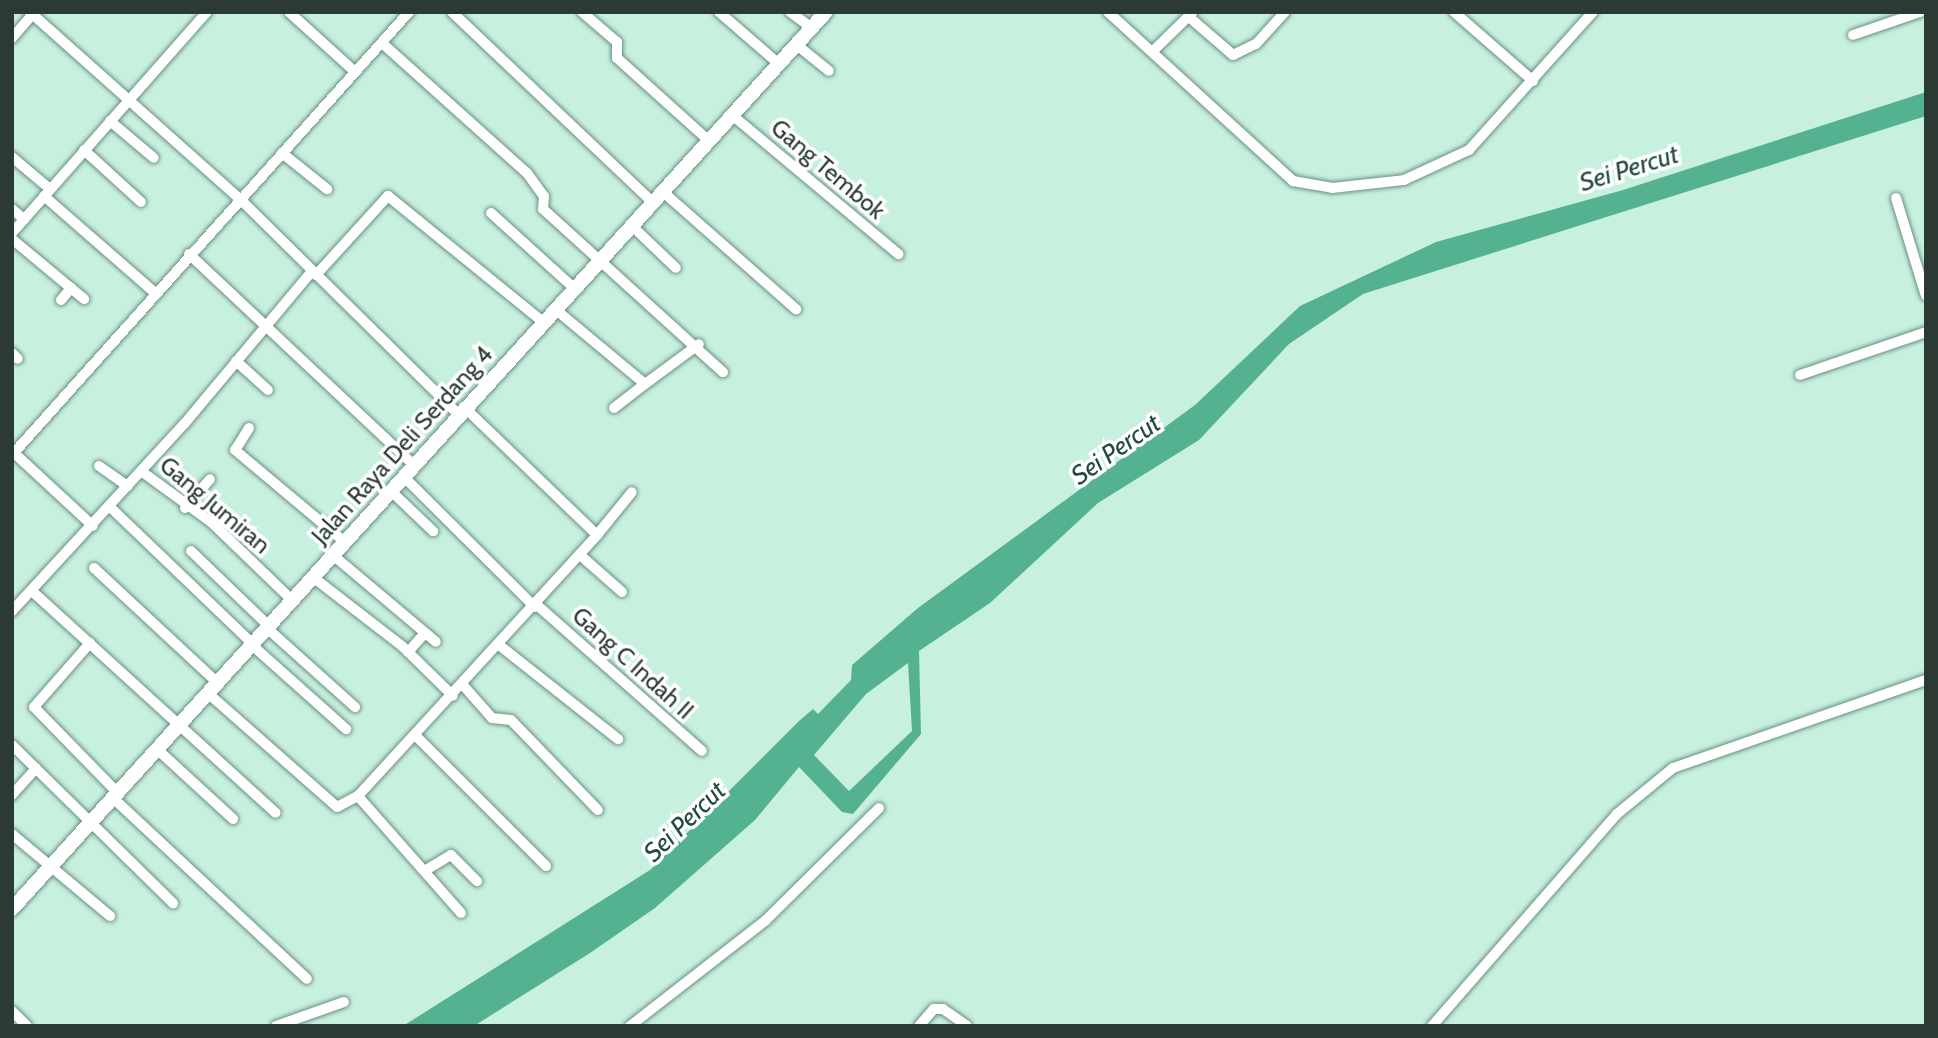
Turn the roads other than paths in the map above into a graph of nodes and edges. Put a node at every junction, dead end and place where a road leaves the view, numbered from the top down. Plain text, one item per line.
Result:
1 (207, 12) edge
2 (289, 12) edge
3 (410, 12) edge
4 (452, 12) edge
5 (582, 12) edge
6 (719, 12) edge
7 (790, 12) edge
8 (826, 12) edge
9 (1108, 12) edge
10 (1284, 12) edge
11 (1454, 12) edge
12 (1593, 12) edge
13 (1920, 12) edge
14 (33, 13) edge
15 (1191, 15) edge
16 (812, 29) junction
17 (1853, 35) dead end
18 (12, 38) edge
19 (383, 43) junction
20 (797, 45) junction
21 (1152, 52) junction
22 (779, 64) junction
23 (354, 71) junction
24 (829, 71) dead end
25 (1533, 81) junction
26 (130, 99) junction
27 (732, 116) junction
28 (110, 121) junction
29 (708, 140) junction
30 (84, 150) junction
31 (282, 153) junction
32 (12, 157) edge
33 (154, 158) dead end
34 (327, 189) dead end
35 (47, 192) junction
36 (657, 197) junction
37 (1896, 198) dead end
38 (240, 199) junction
39 (141, 202) dead end
40 (12, 209) edge
41 (491, 213) dead end
42 (24, 219) junction
43 (631, 225) junction
44 (12, 233) edge
45 (12, 239) edge
46 (189, 254) junction
47 (898, 254) dead end
48 (598, 258) junction
49 (676, 268) dead end
50 (314, 273) junction
51 (71, 288) junction
52 (574, 288) junction
53 (155, 293) junction
54 (1926, 296) edge
55 (84, 299) dead end
56 (61, 300) dead end
57 (555, 309) junction
58 (796, 309) dead end
59 (543, 322) junction
60 (268, 323) junction
61 (1926, 332) edge
62 (699, 344) junction
63 (236, 361) junction
64 (723, 372) dead end
65 (1800, 374) dead end
66 (645, 384) junction
67 (268, 390) dead end
68 (614, 408) dead end
69 (461, 410) junction
70 (249, 428) dead end
71 (13, 453) edge
72 (99, 466) dead end
73 (415, 466) junction
74 (141, 471) junction
75 (404, 478) junction
76 (211, 479) dead end
77 (128, 486) junction
78 (392, 492) junction
79 (632, 492) dead end
80 (110, 507) junction
81 (186, 508) junction
82 (93, 526) junction
83 (433, 531) dead end
84 (597, 535) junction
85 (346, 543) junction
86 (191, 551) dead end
87 (580, 555) junction
88 (334, 556) junction
89 (94, 568) dead end
90 (314, 578) junction
91 (33, 592) junction
92 (622, 592) dead end
93 (293, 601) junction
94 (536, 606) junction
95 (12, 611) edge
96 (269, 628) junction
97 (425, 633) junction
98 (436, 642) dead end
99 (90, 643) junction
100 (254, 645) junction
101 (499, 645) junction
102 (408, 652) junction
103 (1926, 680) edge
104 (461, 684) junction
105 (215, 690) junction
106 (453, 696) junction
107 (355, 708) dead end
108 (180, 727) junction
109 (346, 729) dead end
110 (416, 736) junction
111 (618, 739) dead end
112 (12, 745) edge
113 (158, 750) junction
114 (702, 751) dead end
115 (36, 768) junction
116 (12, 795) edge
117 (116, 796) junction
118 (358, 796) junction
119 (880, 808) dead end
120 (598, 810) dead end
121 (276, 813) dead end
122 (233, 819) dead end
123 (90, 823) junction
124 (12, 834) edge
125 (546, 866) dead end
126 (51, 867) junction
127 (425, 870) junction
128 (477, 881) dead end
129 (173, 904) dead end
130 (12, 909) edge
131 (461, 913) dead end
132 (110, 916) dead end
133 (307, 979) dead end
134 (344, 1002) dead end
135 (12, 1011) edge
136 (27, 1026) edge
137 (276, 1026) edge
138 (630, 1026) edge
139 (919, 1026) edge
140 (967, 1026) edge
141 (1432, 1026) edge

1 - 26 street
2 - 23 street
3 - 19 street
4 - 36 street
5 - 29 street
6 - 22 street
7 - 16 street
8 - 16 street, Jalan Raya Deli Serdang 4
9 - 21 street
10 - 15 street
11 - 25 street
12 - 25 street
13 - 17 street
14 - 18 street
14 - 26 street
15 - 21 street
16 - 20 street, Jalan Raya Deli Serdang 4
19 - 23 street
19 - 48 street
20 - 22 street, Jalan Raya Deli Serdang 4
20 - 24 street
21 - 25 street
22 - 27 street, Jalan Raya Deli Serdang 4
23 - 31 street
26 - 28 street
26 - 38 street
27 - 29 street, Jalan Raya Deli Serdang 4
27 - 47 street, Gang Tembok
28 - 30 street
28 - 33 street
29 - 36 street, Jalan Raya Deli Serdang 4
30 - 35 street
30 - 39 street
31 - 34 street
31 - 38 street
32 - 35 street
35 - 42 street
35 - 53 street
36 - 43 street, Jalan Raya Deli Serdang 4
36 - 58 street
37 - 54 street
38 - 46 street
38 - 50 street
40 - 42 street
41 - 52 street
42 - 44 street
43 - 48 street, Jalan Raya Deli Serdang 4
43 - 49 street
45 - 51 street
46 - 53 street
46 - 60 street
48 - 52 street, Jalan Raya Deli Serdang 4
48 - 62 street
50 - 59 street
50 - 60 street
50 - 69 street
51 - 55 street
51 - 56 street
52 - 57 street, Jalan Raya Deli Serdang 4
53 - 71 street
57 - 59 street, Jalan Raya Deli Serdang 4
57 - 66 street
59 - 69 street, Jalan Raya Deli Serdang 4
60 - 63 street
60 - 73 street
61 - 65 street
62 - 64 street
62 - 66 street
63 - 67 street
63 - 74 street
66 - 68 street
69 - 73 street, Jalan Raya Deli Serdang 4
69 - 84 street
70 - 85 street
71 - 82 street
72 - 77 street
73 - 75 street, Jalan Raya Deli Serdang 4
74 - 77 street
74 - 81 street, Gang Jumiran
75 - 78 street, Jalan Raya Deli Serdang 4
75 - 94 street, Gang C Indah II
76 - 81 street
77 - 80 street
78 - 83 street
78 - 85 street, Jalan Raya Deli Serdang 4
79 - 84 street
80 - 82 street
80 - 100 street
81 - 93 street, Gang Jumiran
82 - 91 street
84 - 87 street
85 - 88 street, Jalan Raya Deli Serdang 4
86 - 96 street
87 - 92 street
87 - 94 street
88 - 90 street, Jalan Raya Deli Serdang 4
88 - 97 street
89 - 105 street
90 - 93 street, Jalan Raya Deli Serdang 4
90 - 102 street
91 - 95 street
91 - 99 street
93 - 96 street, Jalan Raya Deli Serdang 4
94 - 101 street
94 - 114 street, Gang C Indah II
96 - 100 street, Jalan Raya Deli Serdang 4
96 - 107 street
97 - 98 street
97 - 102 street
99 - 108 street
99 - 117 street
100 - 105 street, Jalan Raya Deli Serdang 4
100 - 109 street
101 - 104 street
101 - 111 street
102 - 106 street
103 - 141 street
104 - 106 street
104 - 120 street
105 - 108 street, Jalan Raya Deli Serdang 4
105 - 118 street
106 - 110 street
108 - 113 street, Jalan Raya Deli Serdang 4
108 - 121 street
110 - 118 street
110 - 125 street
112 - 115 street
113 - 117 street, Jalan Raya Deli Serdang 4
113 - 122 street
115 - 116 street
115 - 123 street
117 - 123 street, Jalan Raya Deli Serdang 4
117 - 133 street
118 - 127 street
119 - 138 street
123 - 126 street, Jalan Raya Deli Serdang 4
123 - 129 street
124 - 126 street
126 - 130 street, Jalan Raya Deli Serdang 4
126 - 132 street
127 - 128 street
127 - 131 street
134 - 137 street
135 - 136 street
139 - 140 street

